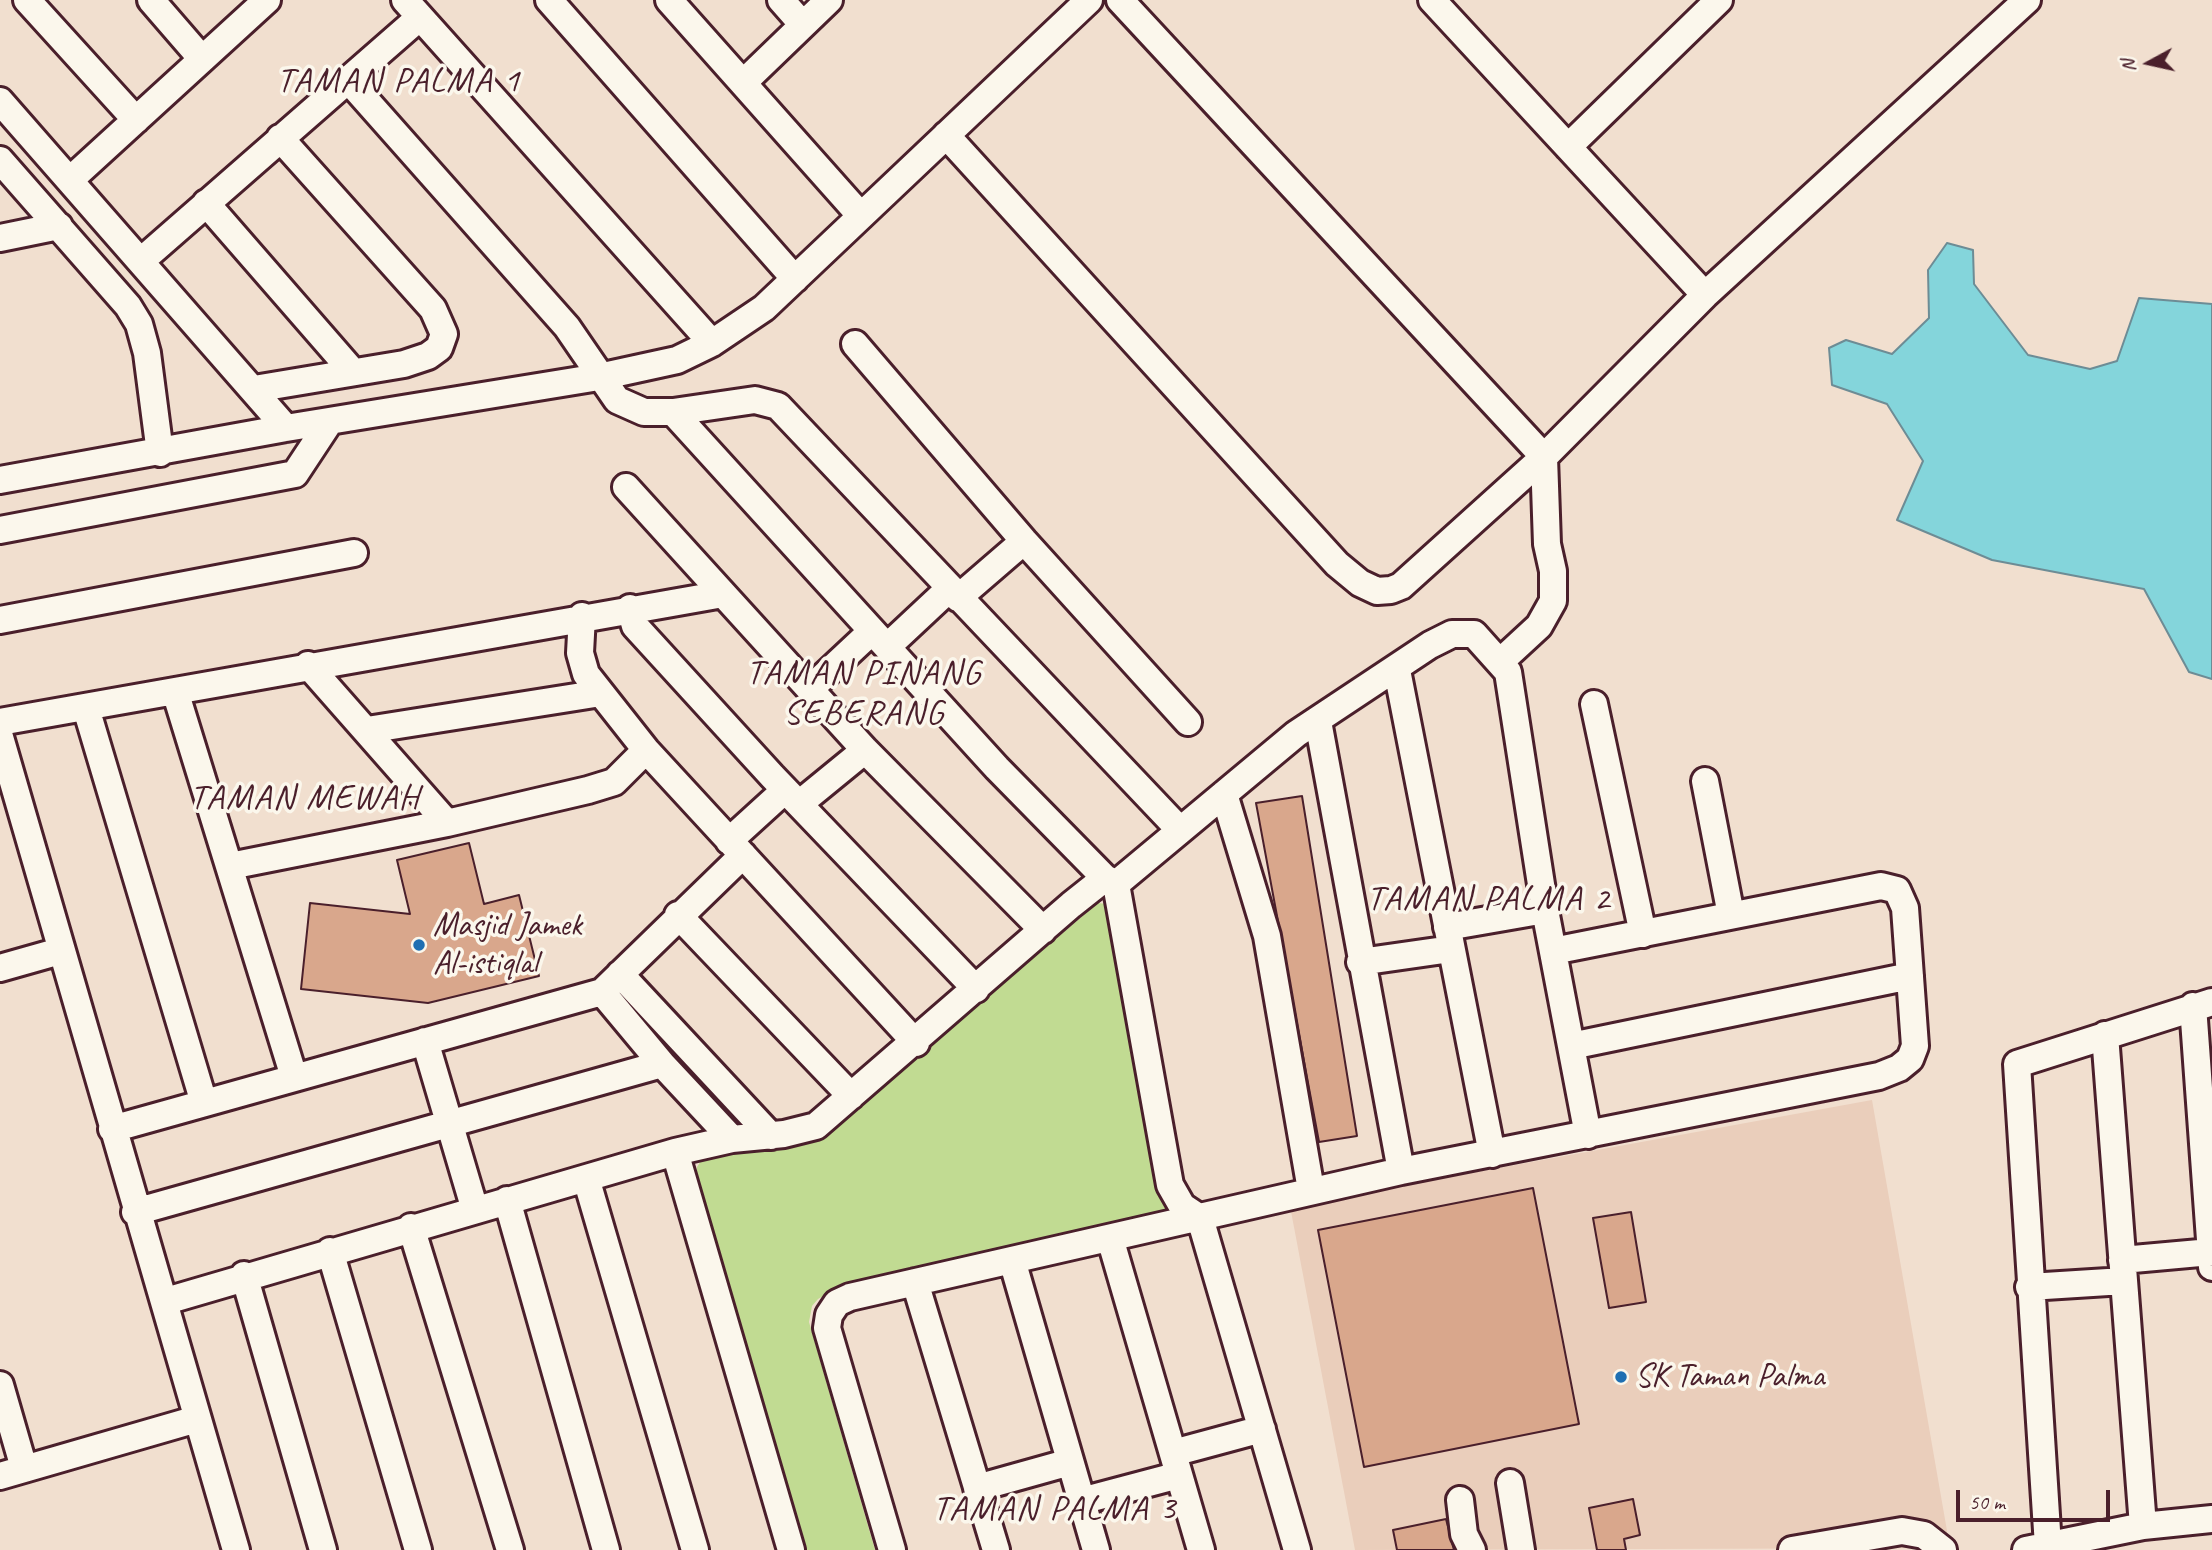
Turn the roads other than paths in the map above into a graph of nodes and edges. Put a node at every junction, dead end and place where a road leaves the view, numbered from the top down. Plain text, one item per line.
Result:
1 (27, 0) edge
2 (151, 0) edge
3 (267, 0) edge
4 (549, 0) edge
5 (669, 0) edge
6 (781, 0) edge
7 (829, 0) edge
8 (1089, 0) edge
9 (1120, 0) edge
10 (1432, 0) edge
11 (1719, 0) edge
12 (2027, 0) edge
13 (417, 7) edge
14 (803, 25) junction
15 (202, 59) junction
16 (349, 80) junction
17 (744, 82) junction
18 (0, 101) edge
19 (136, 120) junction
20 (946, 135) junction
21 (280, 138) junction
22 (1568, 147) junction
23 (0, 160) edge
24 (70, 180) junction
25 (206, 203) junction
26 (861, 216) junction
27 (60, 226) junction
28 (0, 238) edge
29 (141, 261) junction
30 (795, 279) junction
31 (1705, 295) junction
32 (712, 343) junction
33 (855, 344) dead end
34 (353, 372) junction
35 (599, 377) junction
36 (254, 389) junction
37 (673, 412) junction
38 (328, 424) junction
39 (286, 428) junction
40 (160, 453) junction
41 (1544, 457) junction
42 (0, 480) edge
43 (626, 487) dead end
44 (0, 530) edge
45 (1024, 541) junction
46 (354, 552) dead end
47 (723, 594) junction
48 (953, 594) junction
49 (631, 608) junction
50 (582, 616) junction
51 (0, 620) edge
52 (880, 639) junction
53 (1500, 662) junction
54 (308, 665) junction
55 (1397, 670) junction
56 (810, 689) junction
57 (175, 691) junction
58 (601, 693) junction
59 (1594, 704) dead end
60 (86, 708) junction
61 (1318, 721) junction
62 (0, 722) edge
63 (1188, 722) dead end
64 (366, 730) junction
65 (0, 737) edge
66 (646, 750) junction
67 (865, 750) junction
68 (1705, 781) dead end
69 (1224, 794) junction
70 (792, 797) junction
71 (447, 823) junction
72 (1179, 829) junction
73 (736, 848) junction
74 (230, 866) junction
75 (1111, 881) junction
76 (1545, 910) junction
77 (678, 915) junction
78 (1731, 915) junction
79 (1043, 930) junction
80 (1643, 934) junction
81 (1449, 938) junction
82 (60, 951) junction
83 (1553, 951) junction
84 (1360, 962) junction
85 (0, 968) edge
86 (1910, 976) junction
87 (611, 983) junction
88 (976, 989) junction
89 (2203, 1004) edge
90 (2105, 1035) junction
91 (425, 1041) junction
92 (915, 1043) junction
93 (1571, 1046) junction
94 (662, 1064) junction
95 (294, 1077) junction
96 (851, 1096) junction
97 (204, 1103) junction
98 (450, 1122) junction
99 (112, 1129) junction
100 (1588, 1135) junction
101 (771, 1136) junction
102 (732, 1139) junction
103 (675, 1152) junction
104 (1492, 1154) junction
105 (1401, 1171) junction
106 (586, 1178) junction
107 (1311, 1190) junction
108 (507, 1200) junction
109 (475, 1210) junction
110 (135, 1212) junction
111 (1200, 1218) junction
112 (411, 1227) junction
113 (1110, 1238) junction
114 (330, 1251) junction
115 (2211, 1259) edge
116 (1012, 1260) junction
117 (2123, 1270) junction
118 (244, 1275) junction
119 (915, 1282) junction
120 (2029, 1287) junction
121 (166, 1301) junction
122 (0, 1385) edge
123 (197, 1419) junction
124 (1262, 1429) junction
125 (1070, 1462) junction
126 (1176, 1464) junction
127 (12, 1472) edge
128 (1510, 1483) dead end
129 (977, 1488) junction
130 (1460, 1500) dead end
131 (1081, 1501) junction
132 (2212, 1520) edge
133 (2143, 1527) junction
134 (2039, 1548) edge
135 (236, 1550) edge
136 (323, 1550) edge
137 (418, 1550) edge
138 (510, 1550) edge
139 (607, 1550) edge
140 (695, 1550) edge
141 (792, 1550) edge
142 (892, 1550) edge
143 (996, 1550) edge
144 (1096, 1550) edge
145 (1201, 1550) edge
146 (1297, 1550) edge
147 (1472, 1550) edge
148 (1521, 1550) edge
149 (1792, 1550) edge
150 (1943, 1550) edge

1 - 19 street
2 - 15 street
3 - 15 street
4 - 30 street
5 - 17 street
6 - 14 street
7 - 14 street
8 - 20 street
9 - 41 street
10 - 22 street
11 - 22 street
12 - 31 street
13 - 16 street
13 - 32 street
14 - 17 street
15 - 19 street
16 - 21 street
16 - 35 street
17 - 26 street
18 - 24 street
19 - 24 street
20 - 26 street
20 - 41 street
21 - 25 street
21 - 34 street
22 - 31 street
23 - 27 street
24 - 29 street
25 - 29 street
25 - 34 street
26 - 30 street
27 - 28 street
27 - 40 street
29 - 36 street
30 - 32 street
31 - 41 street
32 - 35 street
33 - 45 street
34 - 36 street
35 - 37 street
35 - 38 street
36 - 39 street
37 - 48 street
37 - 52 street
38 - 39 street
38 - 44 street
39 - 40 street
40 - 42 street
41 - 53 street
43 - 47 street
45 - 48 street
45 - 63 street
46 - 51 street
47 - 49 street
47 - 56 street
48 - 52 street
48 - 72 street
49 - 50 street
49 - 70 street
50 - 54 street
50 - 58 street
52 - 56 street
52 - 75 street
53 - 55 street
53 - 76 street
54 - 57 street
54 - 64 street
55 - 61 street
55 - 81 street
56 - 67 street
57 - 60 street
57 - 74 street
58 - 64 street
58 - 66 street
59 - 80 street
60 - 62 street
60 - 97 street
61 - 69 street
61 - 84 street
64 - 71 street
65 - 82 street
66 - 71 street
66 - 73 street
67 - 70 street
67 - 79 street
68 - 78 street
69 - 72 street
69 - 107 street
70 - 73 street
70 - 88 street
71 - 74 street
72 - 75 street
73 - 77 street
73 - 92 street
74 - 95 street
75 - 79 street
75 - 111 street
76 - 81 street
76 - 83 street
77 - 87 street
77 - 96 street
78 - 80 street
78 - 86 street
79 - 88 street
80 - 83 street
81 - 84 street
81 - 104 street
82 - 85 street
82 - 99 street
83 - 93 street
84 - 105 street
86 - 93 street
86 - 100 street
87 - 91 street
87 - 94 street
87 - 101 street
88 - 92 street
89 - 90 street
89 - 115 street
90 - 117 street
90 - 120 street
91 - 95 street
91 - 98 street
92 - 96 street
93 - 100 street
94 - 98 street
94 - 102 street
95 - 97 street
96 - 101 street
97 - 99 street
98 - 109 street
98 - 110 street
99 - 110 street
100 - 104 street
101 - 102 street
102 - 103 street
103 - 106 street
103 - 141 street
104 - 105 street
105 - 107 street
106 - 108 street
106 - 140 street
107 - 111 street
108 - 109 street
108 - 139 street
109 - 112 street
110 - 121 street
111 - 113 street
111 - 124 street
112 - 114 street
112 - 138 street
113 - 116 street
113 - 126 street
114 - 118 street
114 - 137 street
115 - 117 street
116 - 119 street
116 - 125 street
117 - 120 street
117 - 133 street
118 - 121 street
118 - 136 street
119 - 129 street
119 - 142 street
120 - 134 street
121 - 123 street
122 - 127 street
123 - 127 street
123 - 135 street
124 - 126 street
124 - 146 street
125 - 129 street
125 - 131 street
126 - 131 street
126 - 145 street
128 - 148 street
129 - 143 street
130 - 147 street
131 - 144 street
132 - 133 street
133 - 134 street
149 - 150 street

